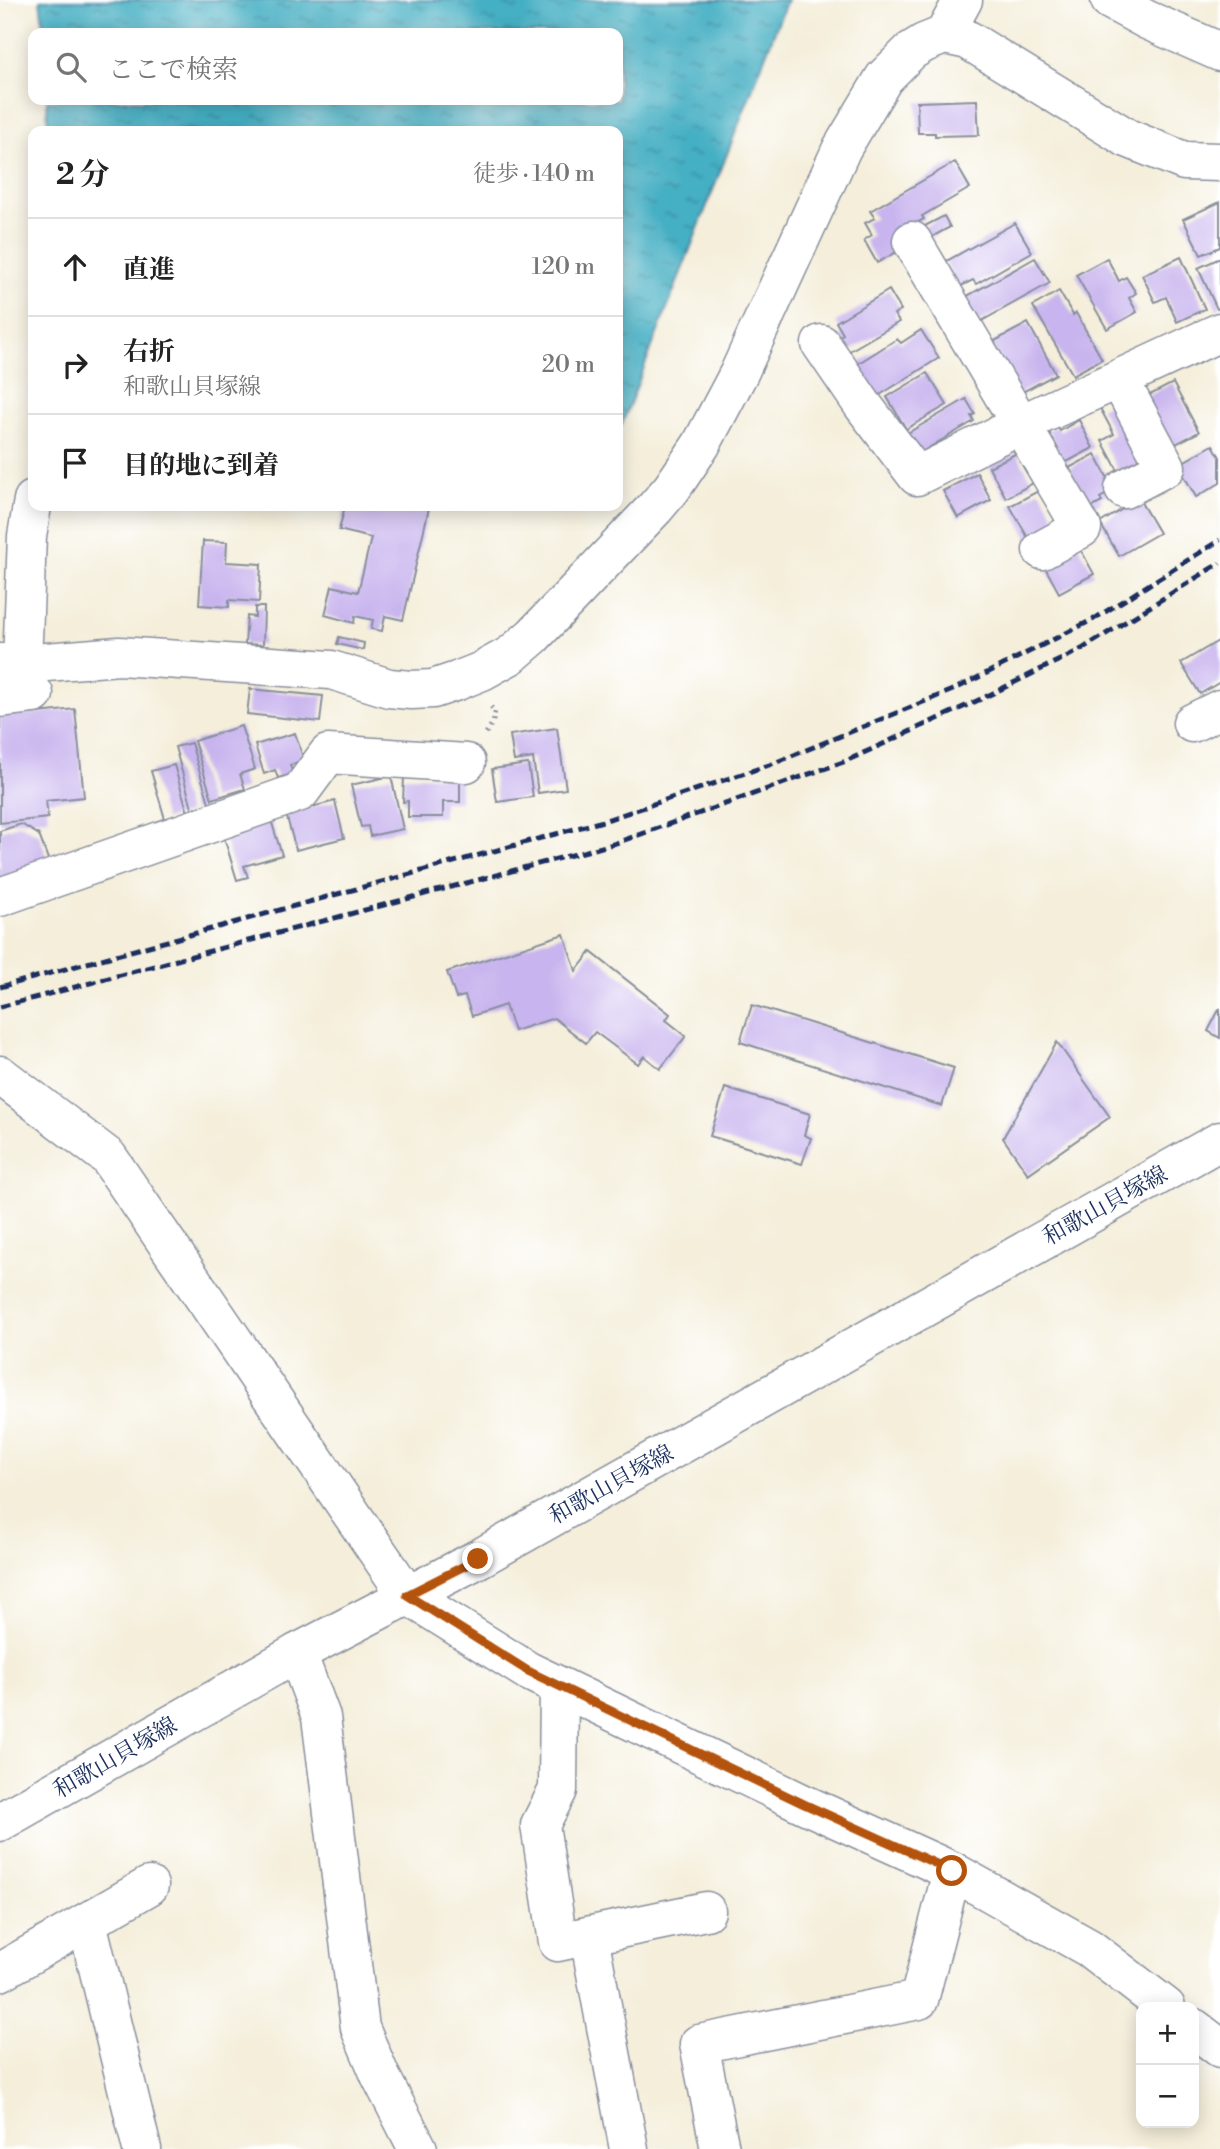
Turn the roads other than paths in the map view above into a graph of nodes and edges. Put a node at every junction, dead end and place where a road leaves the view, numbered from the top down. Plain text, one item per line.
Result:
1 (963, 0) edge
2 (1110, 0) edge
3 (1149, 10) edge
4 (944, 35) junction
5 (1220, 52) edge
6 (1220, 162) edge
7 (912, 241) dead end
8 (1220, 332) edge
9 (821, 344) dead end
10 (1119, 379) junction
11 (1021, 424) junction
12 (1124, 489) dead end
13 (31, 511) edge
14 (1042, 550) dead end
15 (14, 680) edge
16 (466, 763) dead end
17 (0, 897) edge
18 (0, 1075) edge
19 (1220, 1140) edge
20 (407, 1595) junction
21 (297, 1653) junction
22 (559, 1687) junction
23 (0, 1822) edge
24 (952, 1871) junction
25 (149, 1886) dead end
26 (706, 1911) dead end
27 (87, 1922) junction
28 (589, 1936) junction
29 (0, 1972) edge
30 (1159, 2002) edge
31 (1199, 2032) edge
32 (1220, 2048) edge
33 (142, 2149) edge
34 (418, 2149) edge
35 (629, 2149) edge
36 (720, 2149) edge

1 - 4 street
2 - 3 street
3 - 5 street
4 - 6 street
4 - 15 street
7 - 11 street
8 - 10 street
9 - 11 street
10 - 11 street
10 - 12 street
11 - 14 street
13 - 15 street
16 - 17 street
18 - 20 street
19 - 20 street, 和歌山貝塚線
20 - 21 street, 和歌山貝塚線
20 - 22 street
21 - 23 street, 和歌山貝塚線
21 - 34 street
22 - 24 street
22 - 28 street
24 - 30 street
24 - 36 street
25 - 27 street
26 - 28 street
27 - 29 street
27 - 33 street
28 - 35 street
31 - 32 street

